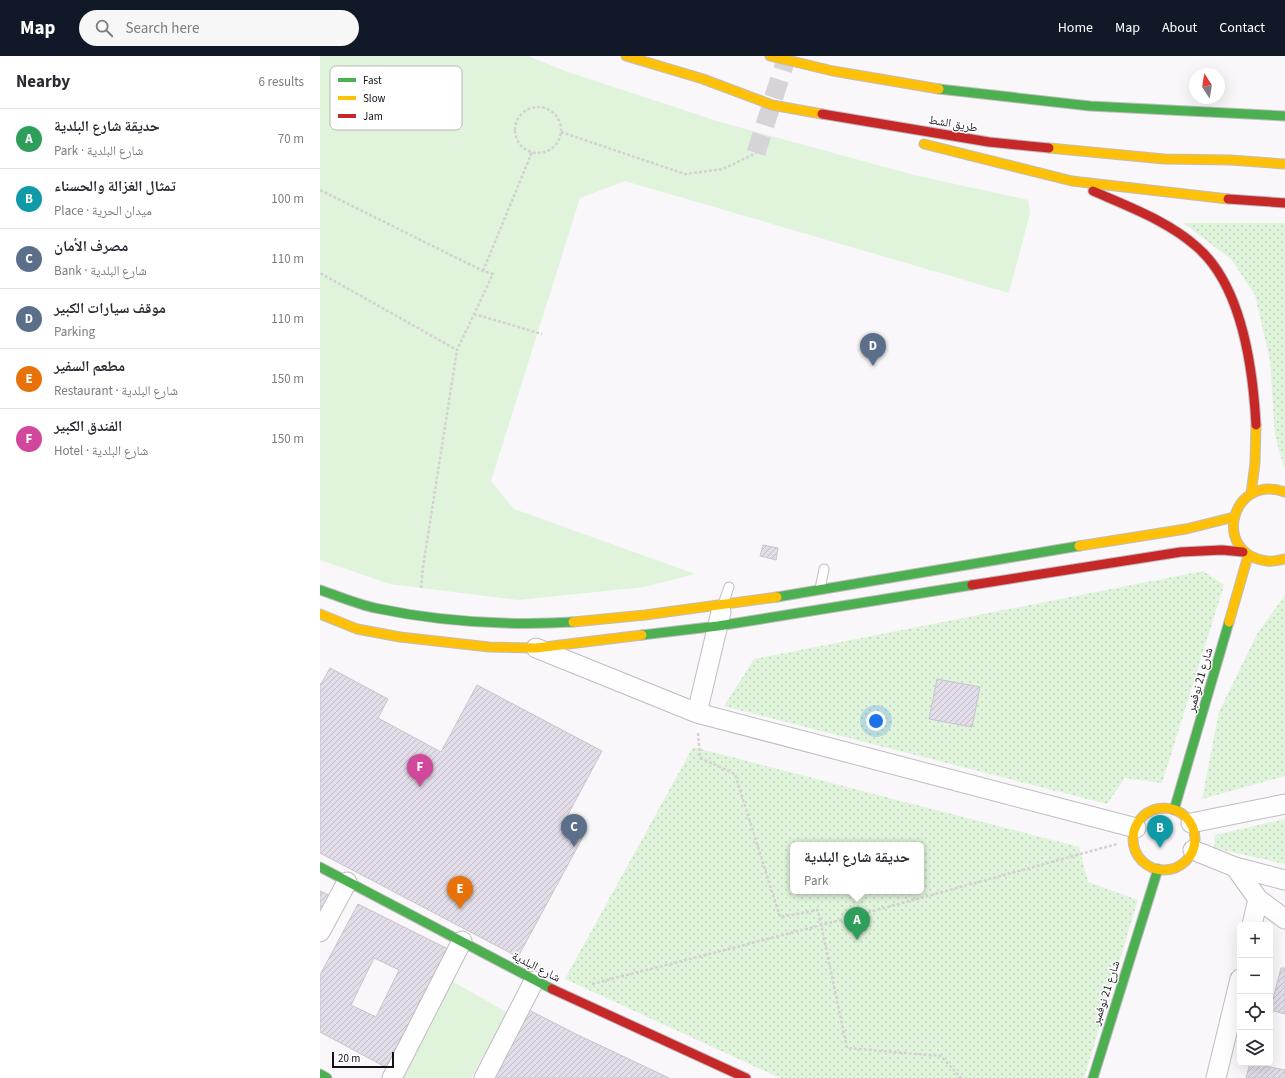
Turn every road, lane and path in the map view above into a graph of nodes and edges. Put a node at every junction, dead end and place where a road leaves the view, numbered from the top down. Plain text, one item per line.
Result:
1 (626, 56) edge
2 (770, 56) edge
3 (772, 105) junction
4 (1285, 116) edge
5 (561, 132) junction
6 (887, 135) dead end
7 (918, 142) dead end
8 (532, 152) junction
9 (756, 153) dead end
10 (1285, 164) edge
11 (1072, 181) junction
12 (320, 190) edge
13 (1285, 203) edge
14 (483, 271) junction
15 (320, 273) edge
16 (474, 314) junction
17 (542, 334) dead end
18 (457, 350) junction
19 (1285, 492) edge
20 (1251, 494) junction
21 (1234, 517) junction
22 (1246, 554) junction
23 (1285, 559) edge
24 (824, 569) dead end
25 (729, 587) dead end
26 (421, 588) dead end
27 (320, 590) edge
28 (820, 591) junction
29 (723, 605) junction
30 (320, 614) edge
31 (718, 626) junction
32 (536, 648) junction
33 (697, 714) junction
34 (1285, 804) edge
35 (1174, 810) junction
36 (1191, 824) junction
37 (1135, 834) junction
38 (1193, 850) junction
39 (320, 867) edge
40 (1235, 867) junction
41 (1158, 869) junction
42 (1285, 880) edge
43 (347, 882) junction
44 (1258, 899) junction
45 (1285, 919) edge
46 (1253, 922) edge
47 (822, 926) junction
48 (320, 932) edge
49 (462, 941) junction
50 (534, 981) junction
51 (589, 984) dead end
52 (1237, 991) edge
53 (320, 1074) edge
54 (327, 1078) edge
55 (392, 1078) edge
56 (484, 1078) edge
57 (746, 1078) edge
58 (961, 1078) edge
59 (1093, 1078) edge
60 (1216, 1078) edge

1 - 3 main road, طريق الشط
2 - 4 main road
3 - 6 main road
3 - 10 main road, طريق الشط
5 - 8 path
5 - 8 path
5 - 9 path
7 - 11 main road
8 - 14 path
11 - 13 main road
11 - 20 main road
12 - 14 path
14 - 16 path
15 - 18 path
16 - 17 path
16 - 18 path
18 - 26 path
19 - 20 main road
20 - 21 main road
21 - 22 main road
21 - 28 main road
22 - 23 main road
22 - 31 main road
22 - 35 main road, شارع 21 نوفمبر
24 - 28 lane
25 - 29 lane
27 - 29 main road
28 - 29 main road
29 - 31 street
30 - 32 main road
31 - 32 main road
31 - 33 street
32 - 33 street
33 - 37 street
33 - 47 path
34 - 36 street
35 - 36 main road
35 - 37 main road
36 - 38 main road
37 - 41 main road
37 - 47 path
38 - 40 street
38 - 41 main road
39 - 43 main road, شارع البلدية
40 - 42 street
40 - 44 street
41 - 59 main road, شارع 21 نوفمبر
43 - 48 street
43 - 49 main road, شارع البلدية
44 - 45 street
44 - 46 street
47 - 51 path
47 - 58 path
49 - 50 main road, شارع البلدية
49 - 55 street
50 - 56 street
50 - 57 main road, شارع البلدية
52 - 60 street
53 - 54 main road

